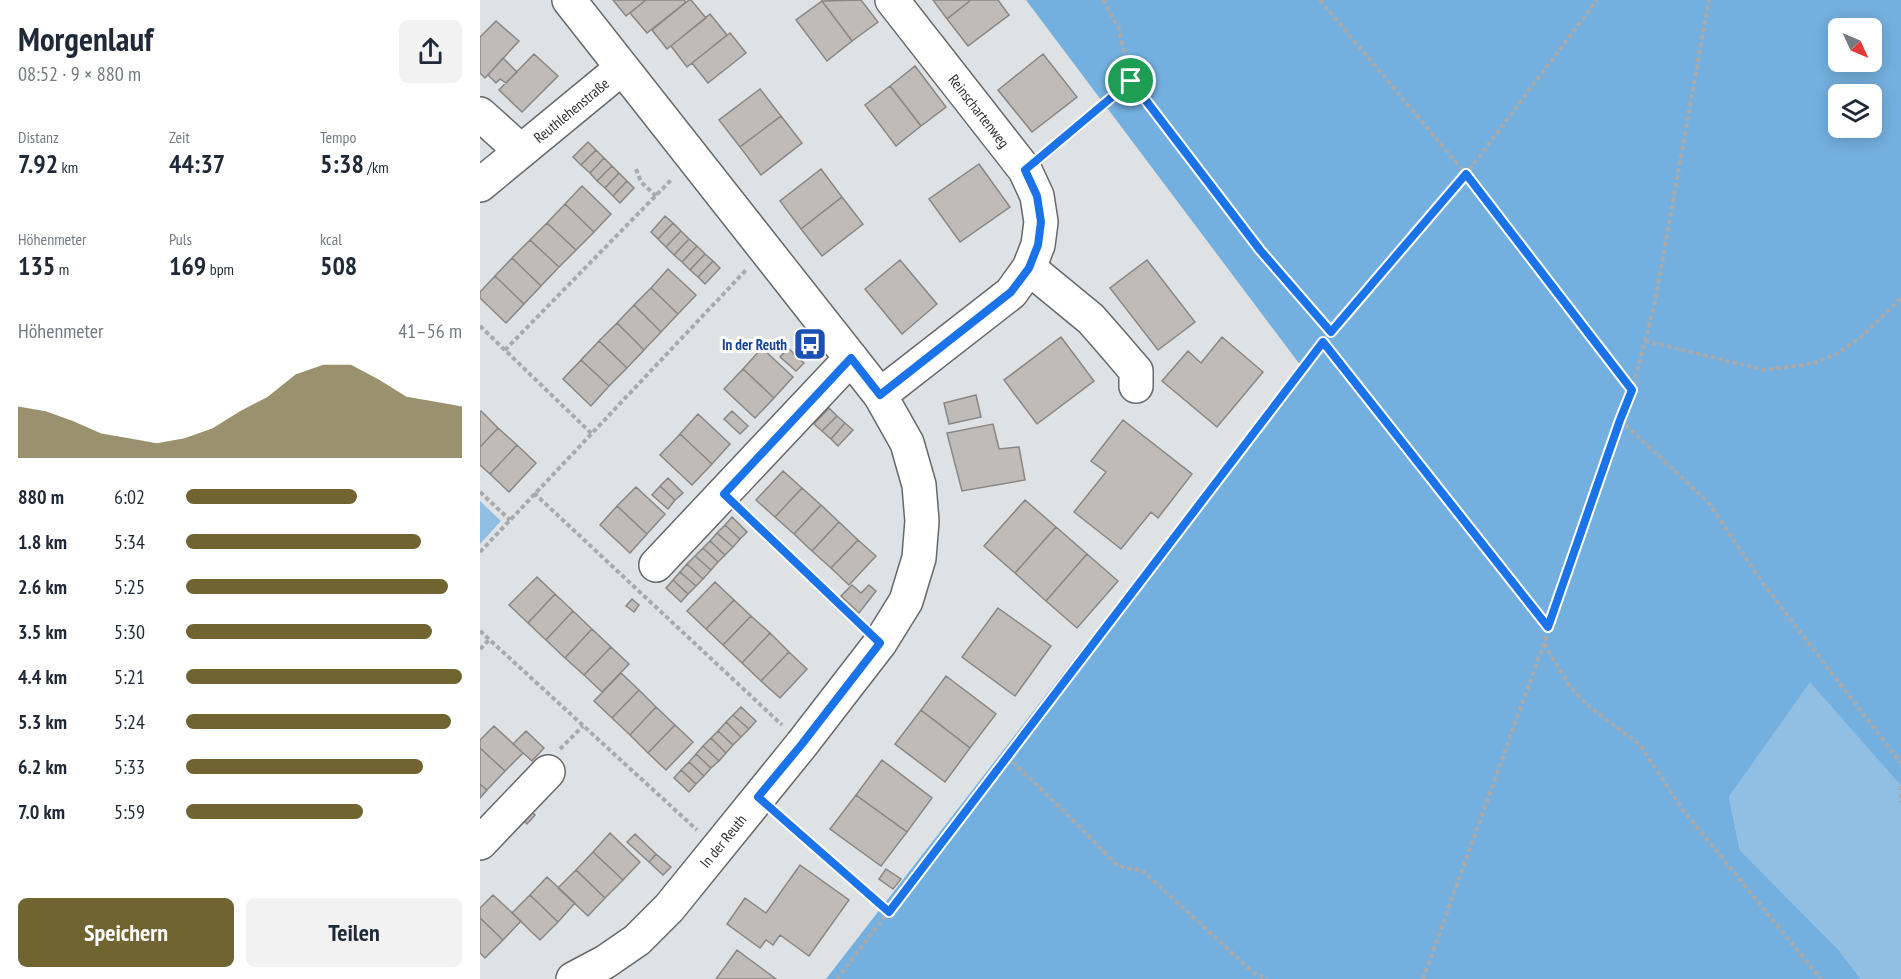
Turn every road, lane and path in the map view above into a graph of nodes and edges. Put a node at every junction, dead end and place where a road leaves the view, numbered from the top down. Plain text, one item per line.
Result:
1 (568, 0) edge
2 (892, 0) edge
3 (1103, 0) edge
4 (1320, 0) edge
5 (1598, 0) edge
6 (1708, 0) edge
7 (622, 68) junction
8 (1131, 81) junction
9 (480, 114) edge
10 (522, 151) junction
11 (693, 157) junction
12 (636, 169) dead end
13 (1025, 170) junction
14 (1466, 174) junction
15 (480, 185) edge
16 (656, 196) junction
17 (765, 250) junction
18 (1029, 268) junction
19 (1901, 298) edge
20 (480, 327) edge
21 (1331, 332) junction
22 (1645, 341) junction
23 (1323, 342) junction
24 (505, 350) junction
25 (851, 358) junction
26 (1136, 386) dead end
27 (1632, 390) junction
28 (880, 395) junction
29 (1620, 420) junction
30 (592, 434) junction
31 (480, 492) edge
32 (534, 494) junction
33 (724, 494) junction
34 (510, 520) junction
35 (480, 552) edge
36 (656, 565) dead end
37 (1548, 627) junction
38 (480, 631) edge
39 (489, 640) junction
40 (880, 643) junction
41 (1544, 643) junction
42 (480, 649) edge
43 (802, 744) junction
44 (1007, 757) junction
45 (1901, 763) edge
46 (548, 772) dead end
47 (1901, 786) edge
48 (758, 797) junction
49 (1901, 803) edge
50 (480, 843) edge
51 (717, 849) junction
52 (889, 912) junction
53 (573, 979) edge
54 (837, 979) edge
55 (1267, 979) edge
56 (1423, 979) edge
57 (1821, 979) edge

1 - 7 street, In der Reuth
2 - 13 street, Reinschartenweg
3 - 8 path
4 - 14 path
5 - 14 path
6 - 22 path
7 - 10 street, Reuthlehenstraße
7 - 11 street, In der Reuth
8 - 13 path
8 - 21 path
9 - 10 street, Reuthlehenstraße
10 - 15 street, Reuthlehenstraße
11 - 16 path
11 - 17 street, In der Reuth
12 - 16 path
13 - 18 street, Reinschartenweg
14 - 21 path
14 - 27 path
16 - 24 path
17 - 25 street, In der Reuth
17 - 30 path
18 - 26 street
18 - 28 street, Reinschartenweg
19 - 22 path
20 - 24 path
21 - 23 path
22 - 27 path
23 - 37 path
23 - 44 path
24 - 30 path
25 - 28 street, In der Reuth
25 - 33 street
27 - 29 path
28 - 40 street, In der Reuth
29 - 37 path
29 - 45 path
30 - 32 path
31 - 34 path
32 - 34 path
32 - 43 path
33 - 36 street
33 - 40 path
34 - 35 path
37 - 41 path
38 - 39 path
39 - 42 path
39 - 51 path
40 - 43 street, In der Reuth
41 - 56 path
41 - 57 path
43 - 48 street, In der Reuth
44 - 52 path
44 - 55 path
46 - 50 street
47 - 49 path
48 - 51 street, In der Reuth
48 - 52 path
51 - 53 street, In der Reuth
52 - 54 path

